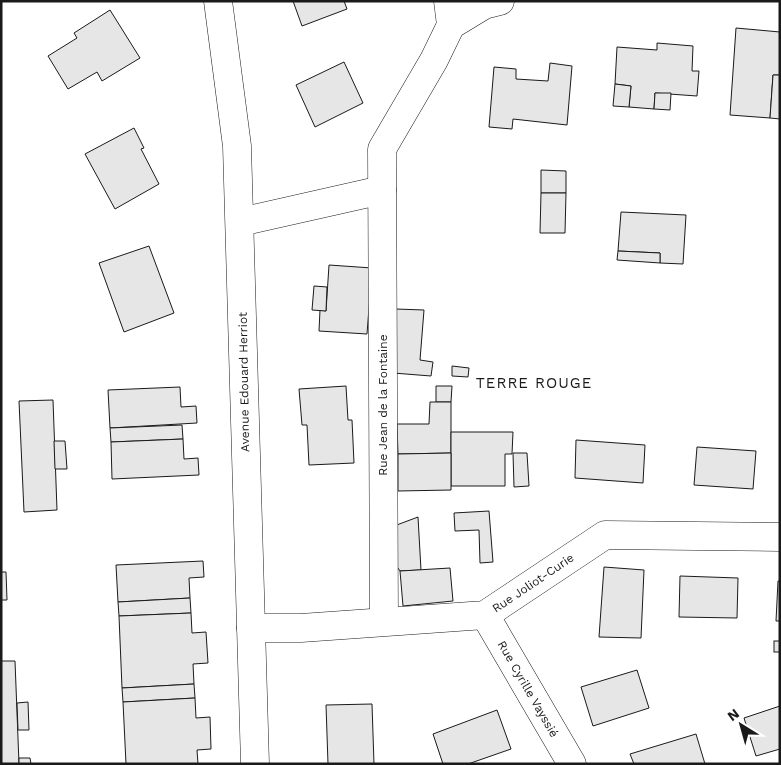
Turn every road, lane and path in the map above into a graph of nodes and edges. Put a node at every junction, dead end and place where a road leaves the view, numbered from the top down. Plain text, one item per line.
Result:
1 (218, 1) edge
2 (500, 1) edge
3 (449, 13) edge
4 (382, 190) junction
5 (240, 222) junction
6 (780, 537) edge
7 (485, 615) junction
8 (384, 621) junction
9 (251, 628) junction
10 (256, 764) edge
11 (572, 764) edge

1 - 5 street, Avenue Edouard Herriot
2 - 3 street
3 - 4 street, Rue Jean de la Fontaine
4 - 5 street
4 - 8 street, Rue Jean de la Fontaine
5 - 9 street, Avenue Edouard Herriot
6 - 7 street, Rue Joliot-Curie
7 - 8 street, Rue Joliot-Curie
7 - 11 street, Rue Cyrille Vayssié
8 - 9 street, Rue Joliot-Curie
9 - 10 street, Avenue Edouard Herriot

